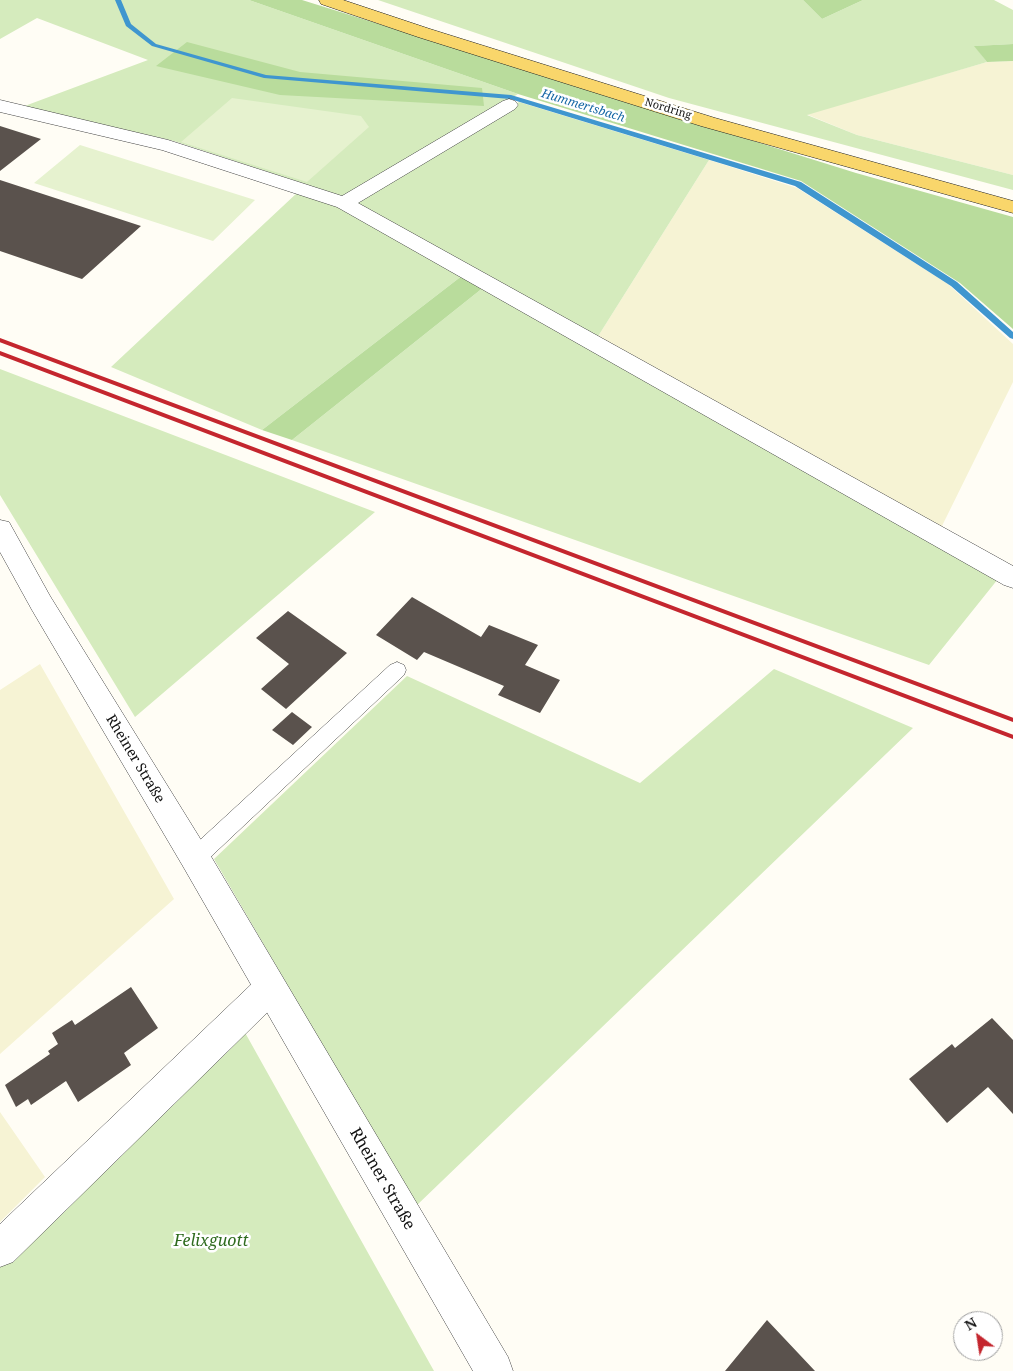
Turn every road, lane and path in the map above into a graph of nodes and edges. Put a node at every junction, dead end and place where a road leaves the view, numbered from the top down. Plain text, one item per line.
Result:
1 (327, 0) edge
2 (509, 105) dead end
3 (0, 106) edge
4 (344, 203) junction
5 (1013, 207) edge
6 (0, 529) edge
7 (1013, 578) edge
8 (397, 670) dead end
9 (195, 858) junction
10 (270, 988) junction
11 (0, 1249) edge
12 (494, 1371) edge

1 - 5 main road, Nordring
2 - 4 street
3 - 4 street
4 - 7 street
6 - 9 street, Rheiner Straße
8 - 9 lane
9 - 10 street, Rheiner Straße
10 - 11 street
10 - 12 street, Rheiner Straße

